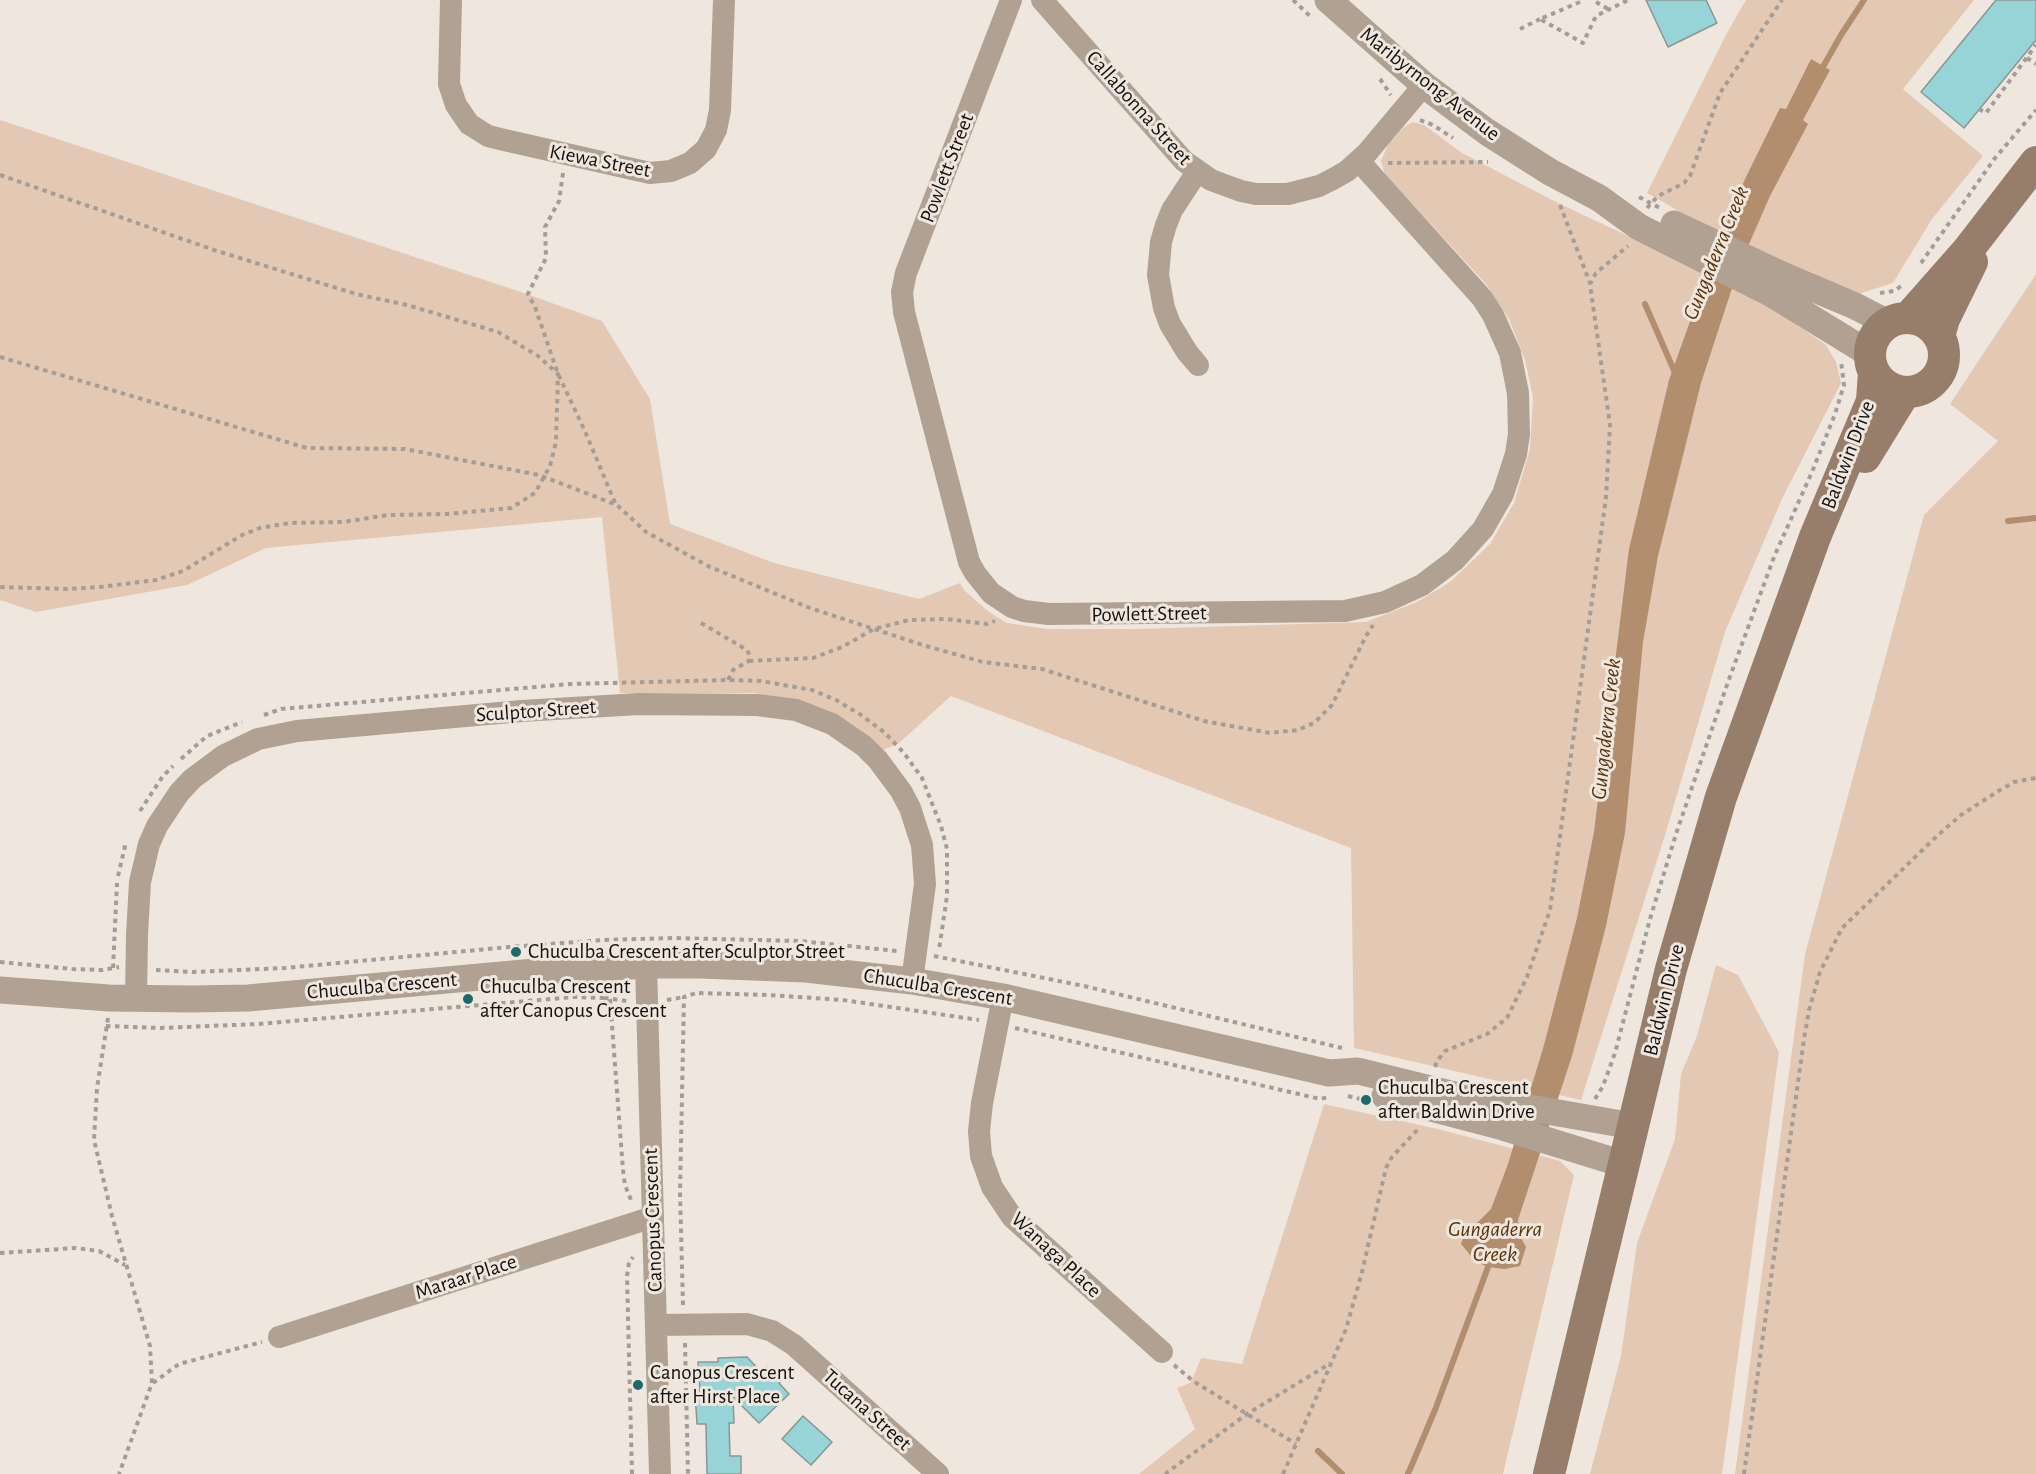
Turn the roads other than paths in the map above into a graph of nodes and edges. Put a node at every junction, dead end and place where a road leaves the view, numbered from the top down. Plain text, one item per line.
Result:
1 (451, 0) edge
2 (724, 0) edge
3 (1011, 0) edge
4 (1042, 0) edge
5 (1328, 0) edge
6 (1424, 85) junction
7 (2036, 162) edge
8 (1362, 163) junction
9 (1197, 172) junction
10 (2001, 208) junction
11 (1777, 284) junction
12 (1898, 320) junction
13 (1939, 336) junction
14 (1872, 363) junction
15 (1198, 365) dead end
16 (1905, 392) junction
17 (1815, 537) junction
18 (646, 965) junction
19 (912, 981) junction
20 (0, 990) edge
21 (1003, 997) junction
22 (136, 999) junction
23 (1507, 1116) junction
24 (1633, 1126) junction
25 (1623, 1164) junction
26 (653, 1217) junction
27 (656, 1325) junction
28 (279, 1337) road end
29 (1162, 1352) road end
30 (660, 1474) edge
31 (938, 1474) edge
32 (1548, 1474) edge

1 - 2 street, Kiewa Street
3 - 8 street, Powlett Street
4 - 9 street, Callabonna Street
5 - 6 street, Maribyrnong Avenue
6 - 8 street, Callabonna Street
6 - 11 street, Maribyrnong Avenue
7 - 10 main road
8 - 9 street, Callabonna Street
9 - 15 street
10 - 12 main road
10 - 13 main road
11 - 12 street, Maribyrnong Avenue
11 - 14 street, Maribyrnong Avenue
12 - 13 main road
12 - 14 main road
13 - 16 main road
14 - 16 main road
14 - 17 main road, Baldwin Drive
16 - 17 main road, Baldwin Drive
17 - 24 main road, Baldwin Drive
18 - 19 street, Chuculba Crescent
18 - 22 street, Chuculba Crescent
18 - 26 street, Canopus Crescent
19 - 21 street, Chuculba Crescent
19 - 22 street, Sculptor Street
20 - 22 street, Chuculba Crescent
21 - 23 street, Chuculba Crescent
21 - 29 street, Wanaga Place
23 - 24 street, Chuculba Crescent
23 - 25 street, Chuculba Crescent
24 - 25 main road, Baldwin Drive
25 - 32 main road, Baldwin Drive
26 - 27 street, Canopus Crescent
26 - 28 street, Maraar Place
27 - 30 street, Canopus Crescent
27 - 31 street, Tucana Street

